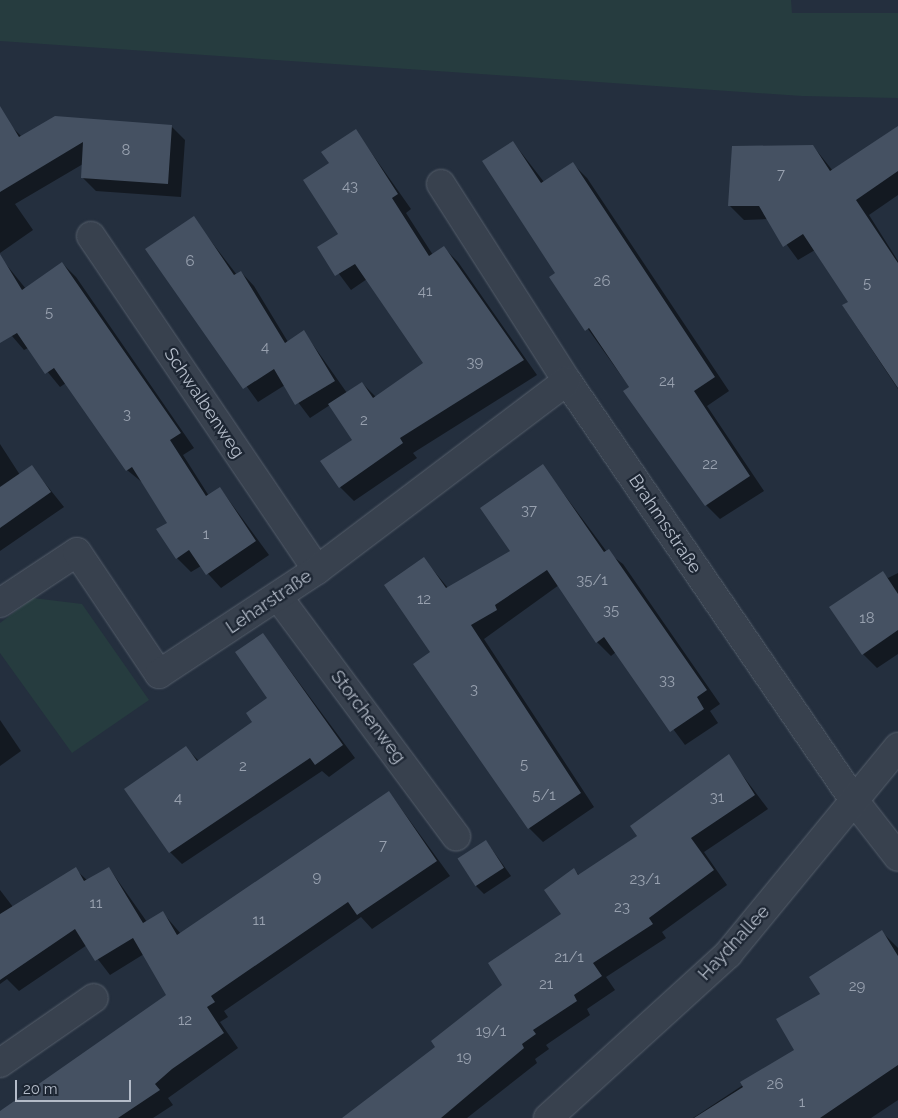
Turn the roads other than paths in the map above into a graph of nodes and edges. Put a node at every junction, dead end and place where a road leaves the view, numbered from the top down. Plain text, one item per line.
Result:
1 (441, 184) dead end
2 (91, 236) dead end
3 (567, 381) junction
4 (317, 570) junction
5 (279, 598) junction
6 (0, 603) edge
7 (898, 747) edge
8 (856, 803) junction
9 (456, 836) dead end
10 (898, 857) edge
11 (94, 998) dead end
12 (0, 1063) edge
13 (561, 1114) edge

1 - 3 street, Brahmsstraße
2 - 4 street, Schwalbenweg
3 - 4 street, Leharstraße
3 - 8 street, Brahmsstraße
4 - 5 street, Leharstraße
5 - 6 street, Leharstraße
5 - 9 street, Storchenweg
7 - 8 street, Haydnallee
8 - 10 street, Brahmsstraße
8 - 13 street, Haydnallee
11 - 12 street

